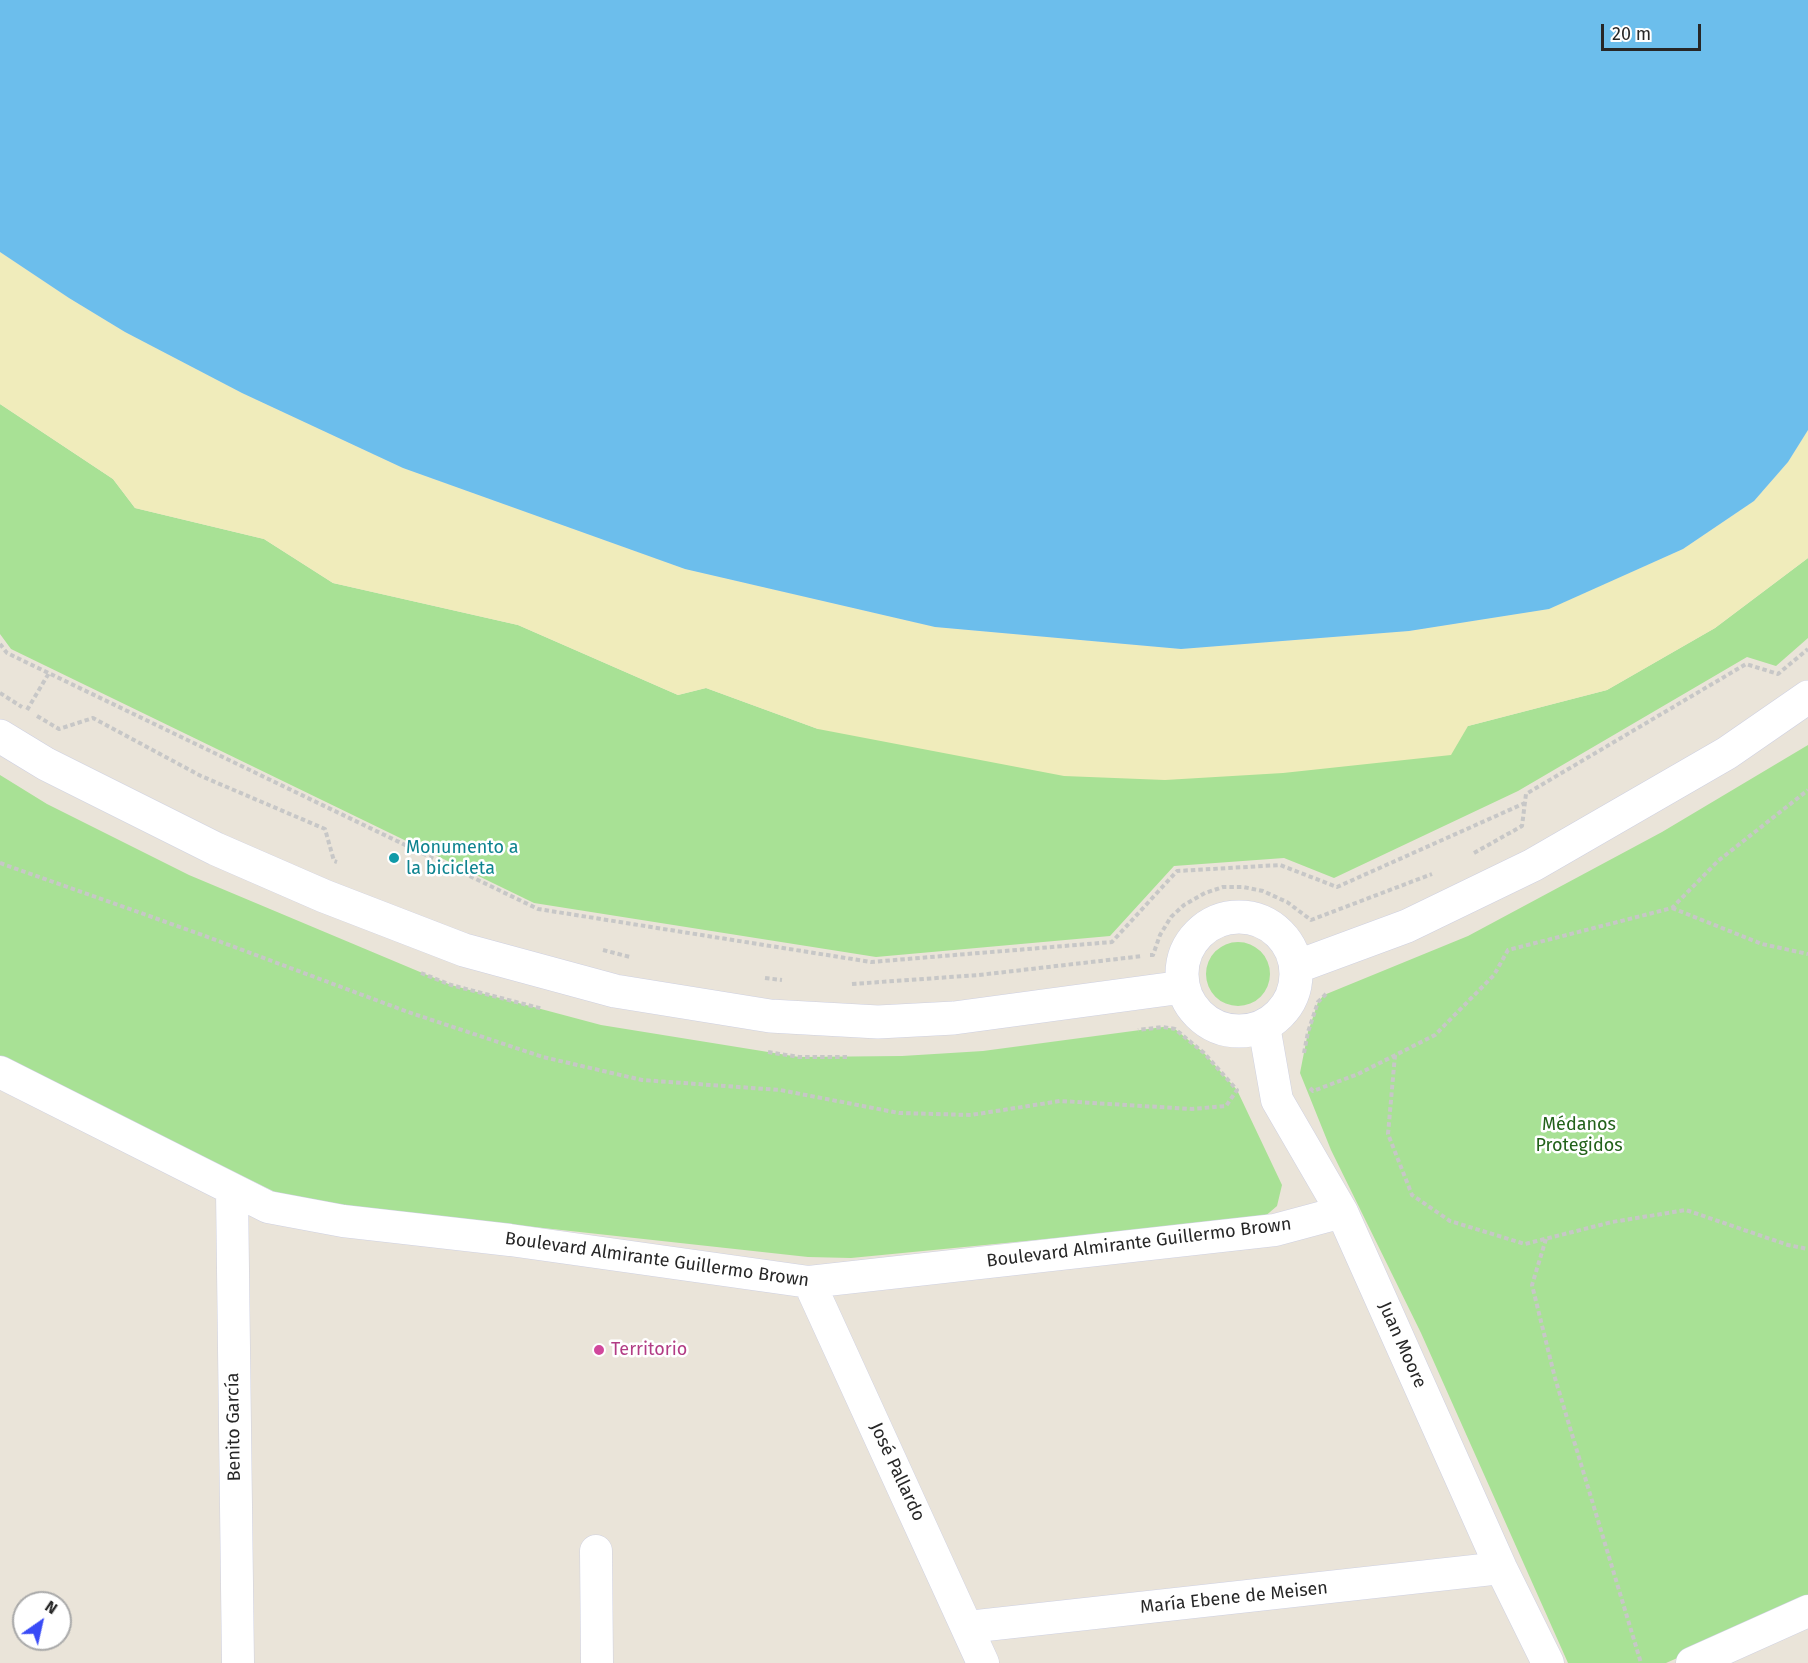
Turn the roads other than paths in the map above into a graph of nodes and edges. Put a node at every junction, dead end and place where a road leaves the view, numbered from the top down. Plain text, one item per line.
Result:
1 (1808, 697) edge
2 (0, 736) edge
3 (1296, 967) junction
4 (1183, 987) junction
5 (1264, 1026) junction
6 (0, 1072) edge
7 (232, 1191) junction
8 (1342, 1212) junction
9 (810, 1282) junction
10 (596, 1551) dead end
11 (1501, 1568) junction
12 (1808, 1611) edge
13 (968, 1627) junction
14 (238, 1663) edge
15 (597, 1663) edge
16 (983, 1663) edge
17 (1548, 1663) edge
18 (1692, 1663) edge

1 - 3 main road
2 - 4 main road
3 - 4 main road
3 - 5 main road
4 - 5 main road
5 - 8 street, Juan Moore
6 - 7 street, Boulevard Almirante Guillermo Brown
7 - 9 street, Boulevard Almirante Guillermo Brown
7 - 14 street, Benito García
8 - 9 street, Boulevard Almirante Guillermo Brown
8 - 11 street, Juan Moore
9 - 13 street, José Pallardo
10 - 15 street
11 - 13 street, María Ebene de Meisen
11 - 17 street, Juan Moore
12 - 18 street
13 - 16 street, José Pallardo

